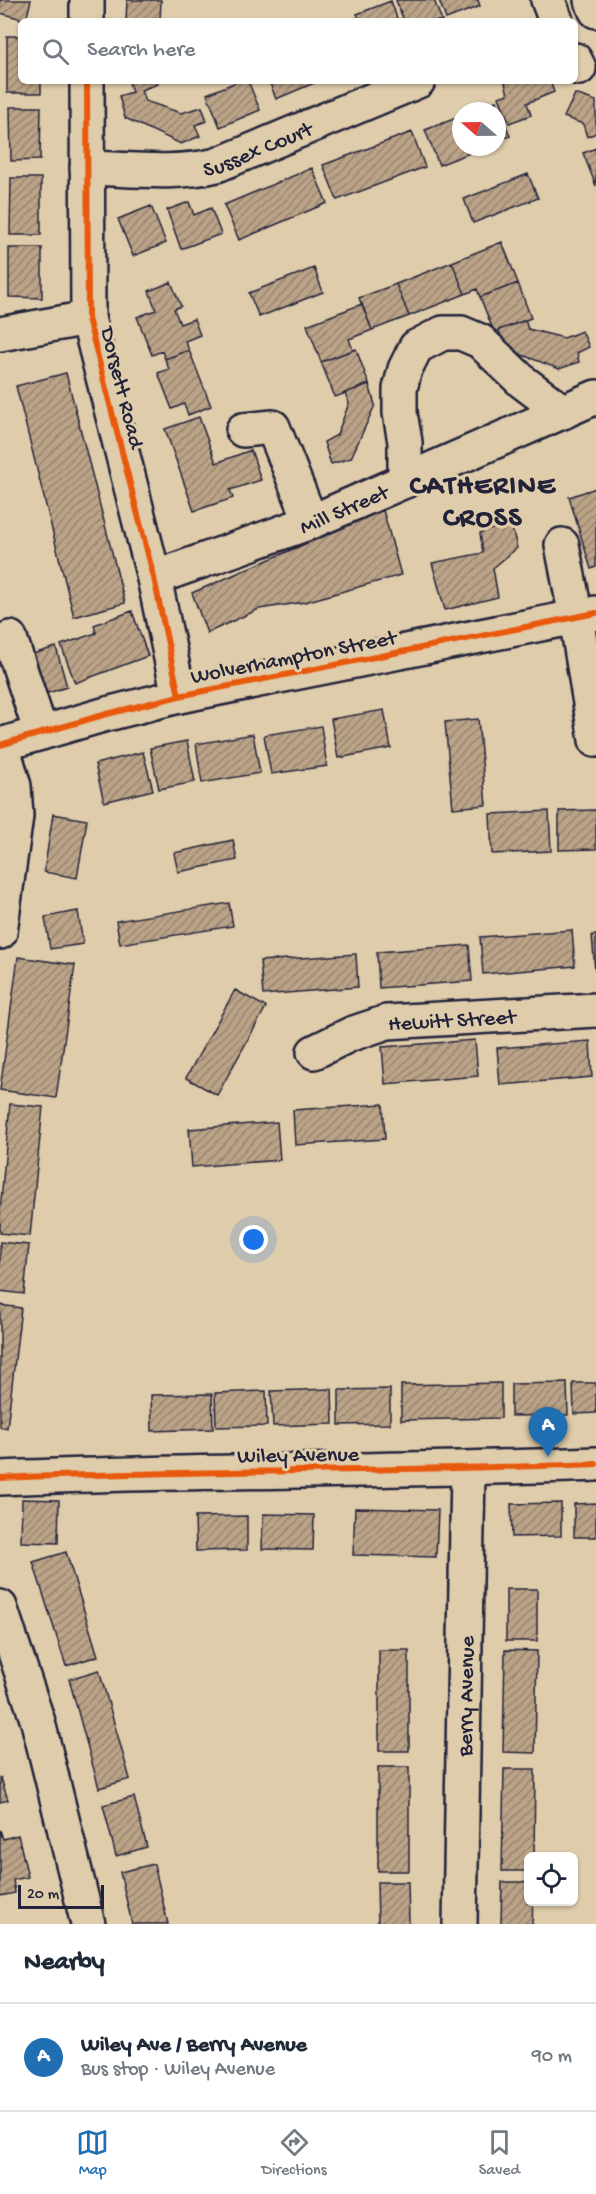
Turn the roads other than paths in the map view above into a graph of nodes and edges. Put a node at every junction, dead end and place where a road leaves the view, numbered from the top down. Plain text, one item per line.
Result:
1 (87, 0) edge
2 (549, 0) edge
3 (591, 0) edge
4 (596, 11) edge
5 (87, 18) edge
6 (555, 18) edge
7 (87, 84) edge
8 (411, 84) edge
9 (87, 168) junction
10 (88, 318) junction
11 (0, 334) edge
12 (596, 398) edge
13 (563, 412) junction
14 (243, 430) dead end
15 (405, 481) junction
16 (311, 522) junction
17 (562, 545) dead end
18 (154, 578) junction
19 (586, 615) edge
20 (10, 638) dead end
21 (179, 696) junction
22 (41, 733) junction
23 (596, 740) edge
24 (1, 745) edge
25 (0, 932) edge
26 (596, 1010) edge
27 (314, 1052) dead end
28 (596, 1464) edge
29 (468, 1469) junction
30 (0, 1478) edge
31 (0, 1607) edge
32 (88, 1924) edge
33 (460, 1924) edge

1 - 5 street
2 - 6 street
3 - 4 street
7 - 9 street, Dorsett Road
8 - 9 street, Sussex Court
9 - 10 street, Dorsett Road
10 - 11 street
10 - 18 street, Dorsett Road
12 - 13 street, Mill Street
13 - 15 street, Mill Street
13 - 15 street
14 - 16 street
15 - 16 street, Mill Street
16 - 18 street, Mill Street
17 - 19 street
18 - 21 street, Dorsett Road
19 - 21 street, Wolverhampton Street
19 - 23 street
20 - 22 street
21 - 22 street, Wolverhampton Street
22 - 24 street, Wolverhampton Street
24 - 25 street
26 - 27 street, Hewitt Street
28 - 29 street, Wiley Avenue
29 - 30 street, Wiley Avenue
29 - 33 street, Berry Avenue
31 - 32 street

